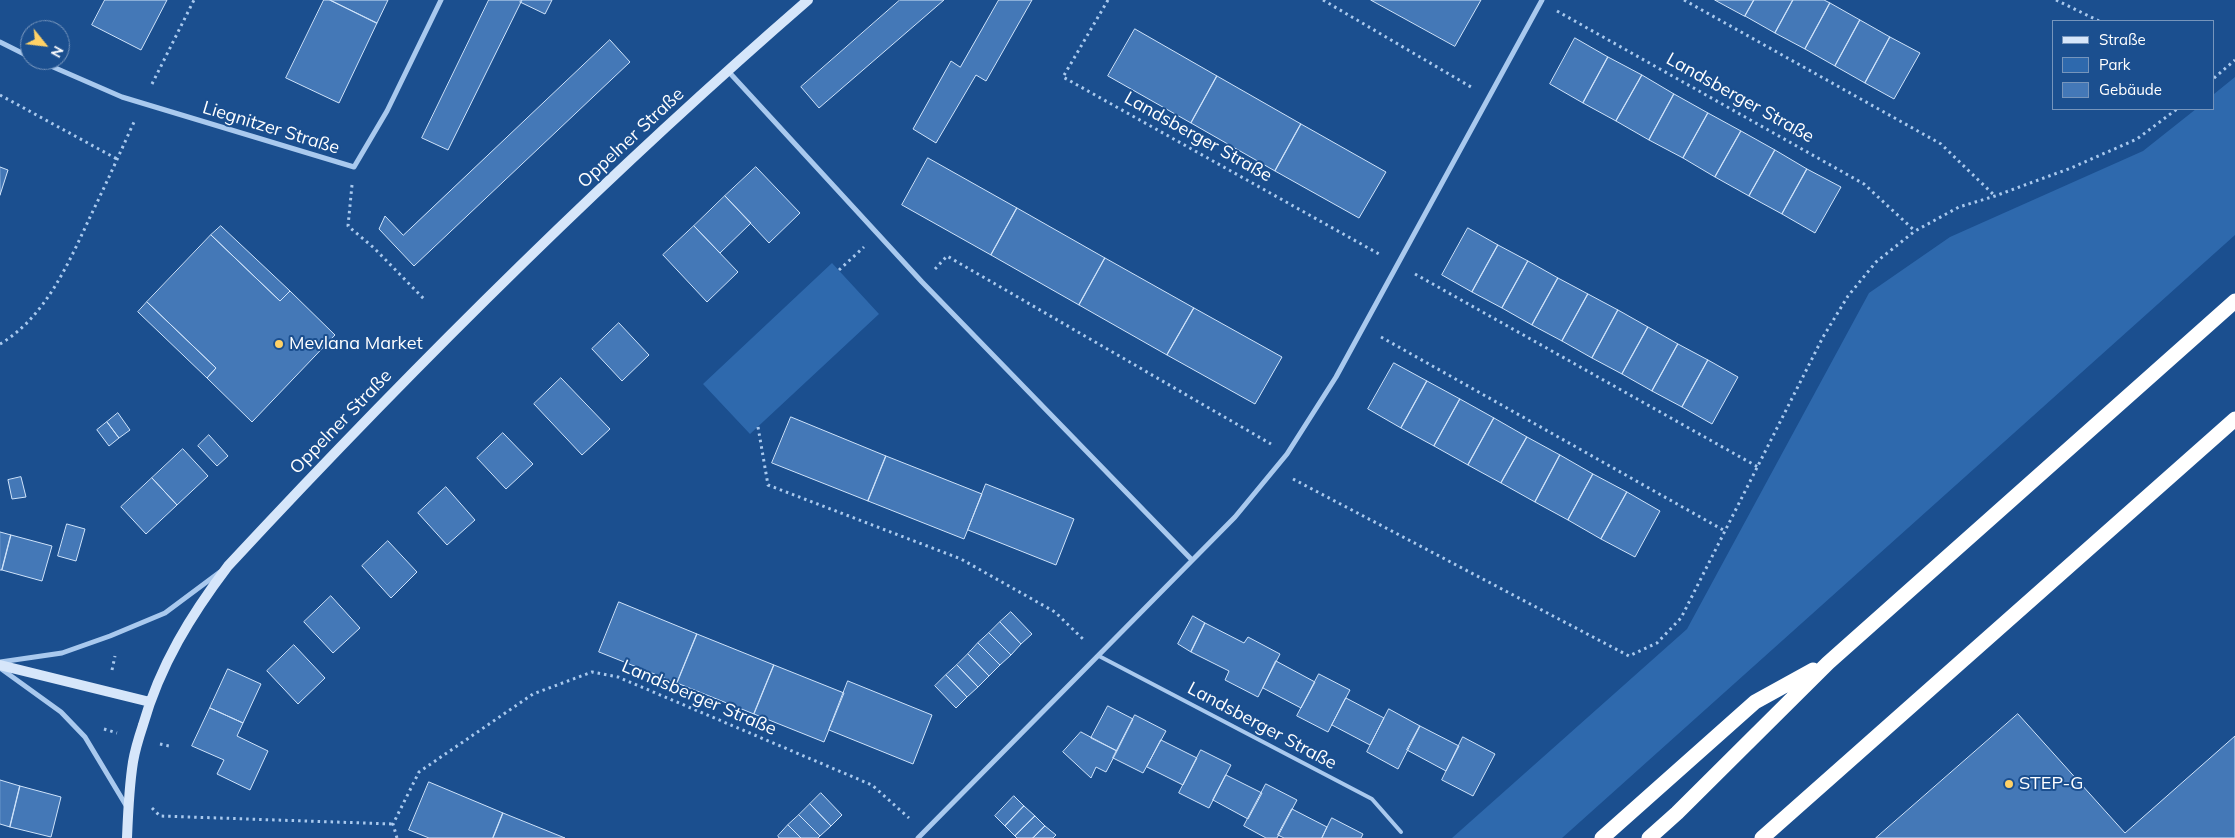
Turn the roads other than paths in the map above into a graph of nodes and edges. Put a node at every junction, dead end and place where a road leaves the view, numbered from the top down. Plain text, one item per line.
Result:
1 (442, 0) edge
2 (808, 0) edge
3 (1542, 1) edge
4 (0, 42) edge
5 (20, 52) edge
6 (60, 70) edge
7 (728, 71) junction
8 (2235, 301) edge
9 (2235, 419) edge
10 (1192, 560) junction
11 (228, 566) junction
12 (1099, 656) junction
13 (1828, 662) junction
14 (0, 665) edge
15 (150, 702) junction
16 (129, 809) junction
17 (1402, 832) dead end
18 (128, 838) edge
19 (918, 838) edge
20 (1602, 838) edge
21 (1649, 838) edge
22 (1762, 838) edge

1 - 6 street, Liegnitzer Straße
2 - 7 street, Oppelner Straße
3 - 10 street
4 - 5 street
7 - 10 street
7 - 11 street, Oppelner Straße
8 - 13 highway
9 - 22 highway
10 - 12 street
11 - 14 street
11 - 15 street, Oppelner Straße
12 - 17 lane, Landsberger Straße
12 - 19 street
13 - 20 highway
13 - 21 highway
14 - 15 street
14 - 16 street
15 - 16 street, Oppelner Straße
16 - 18 street, Oppelner Straße

